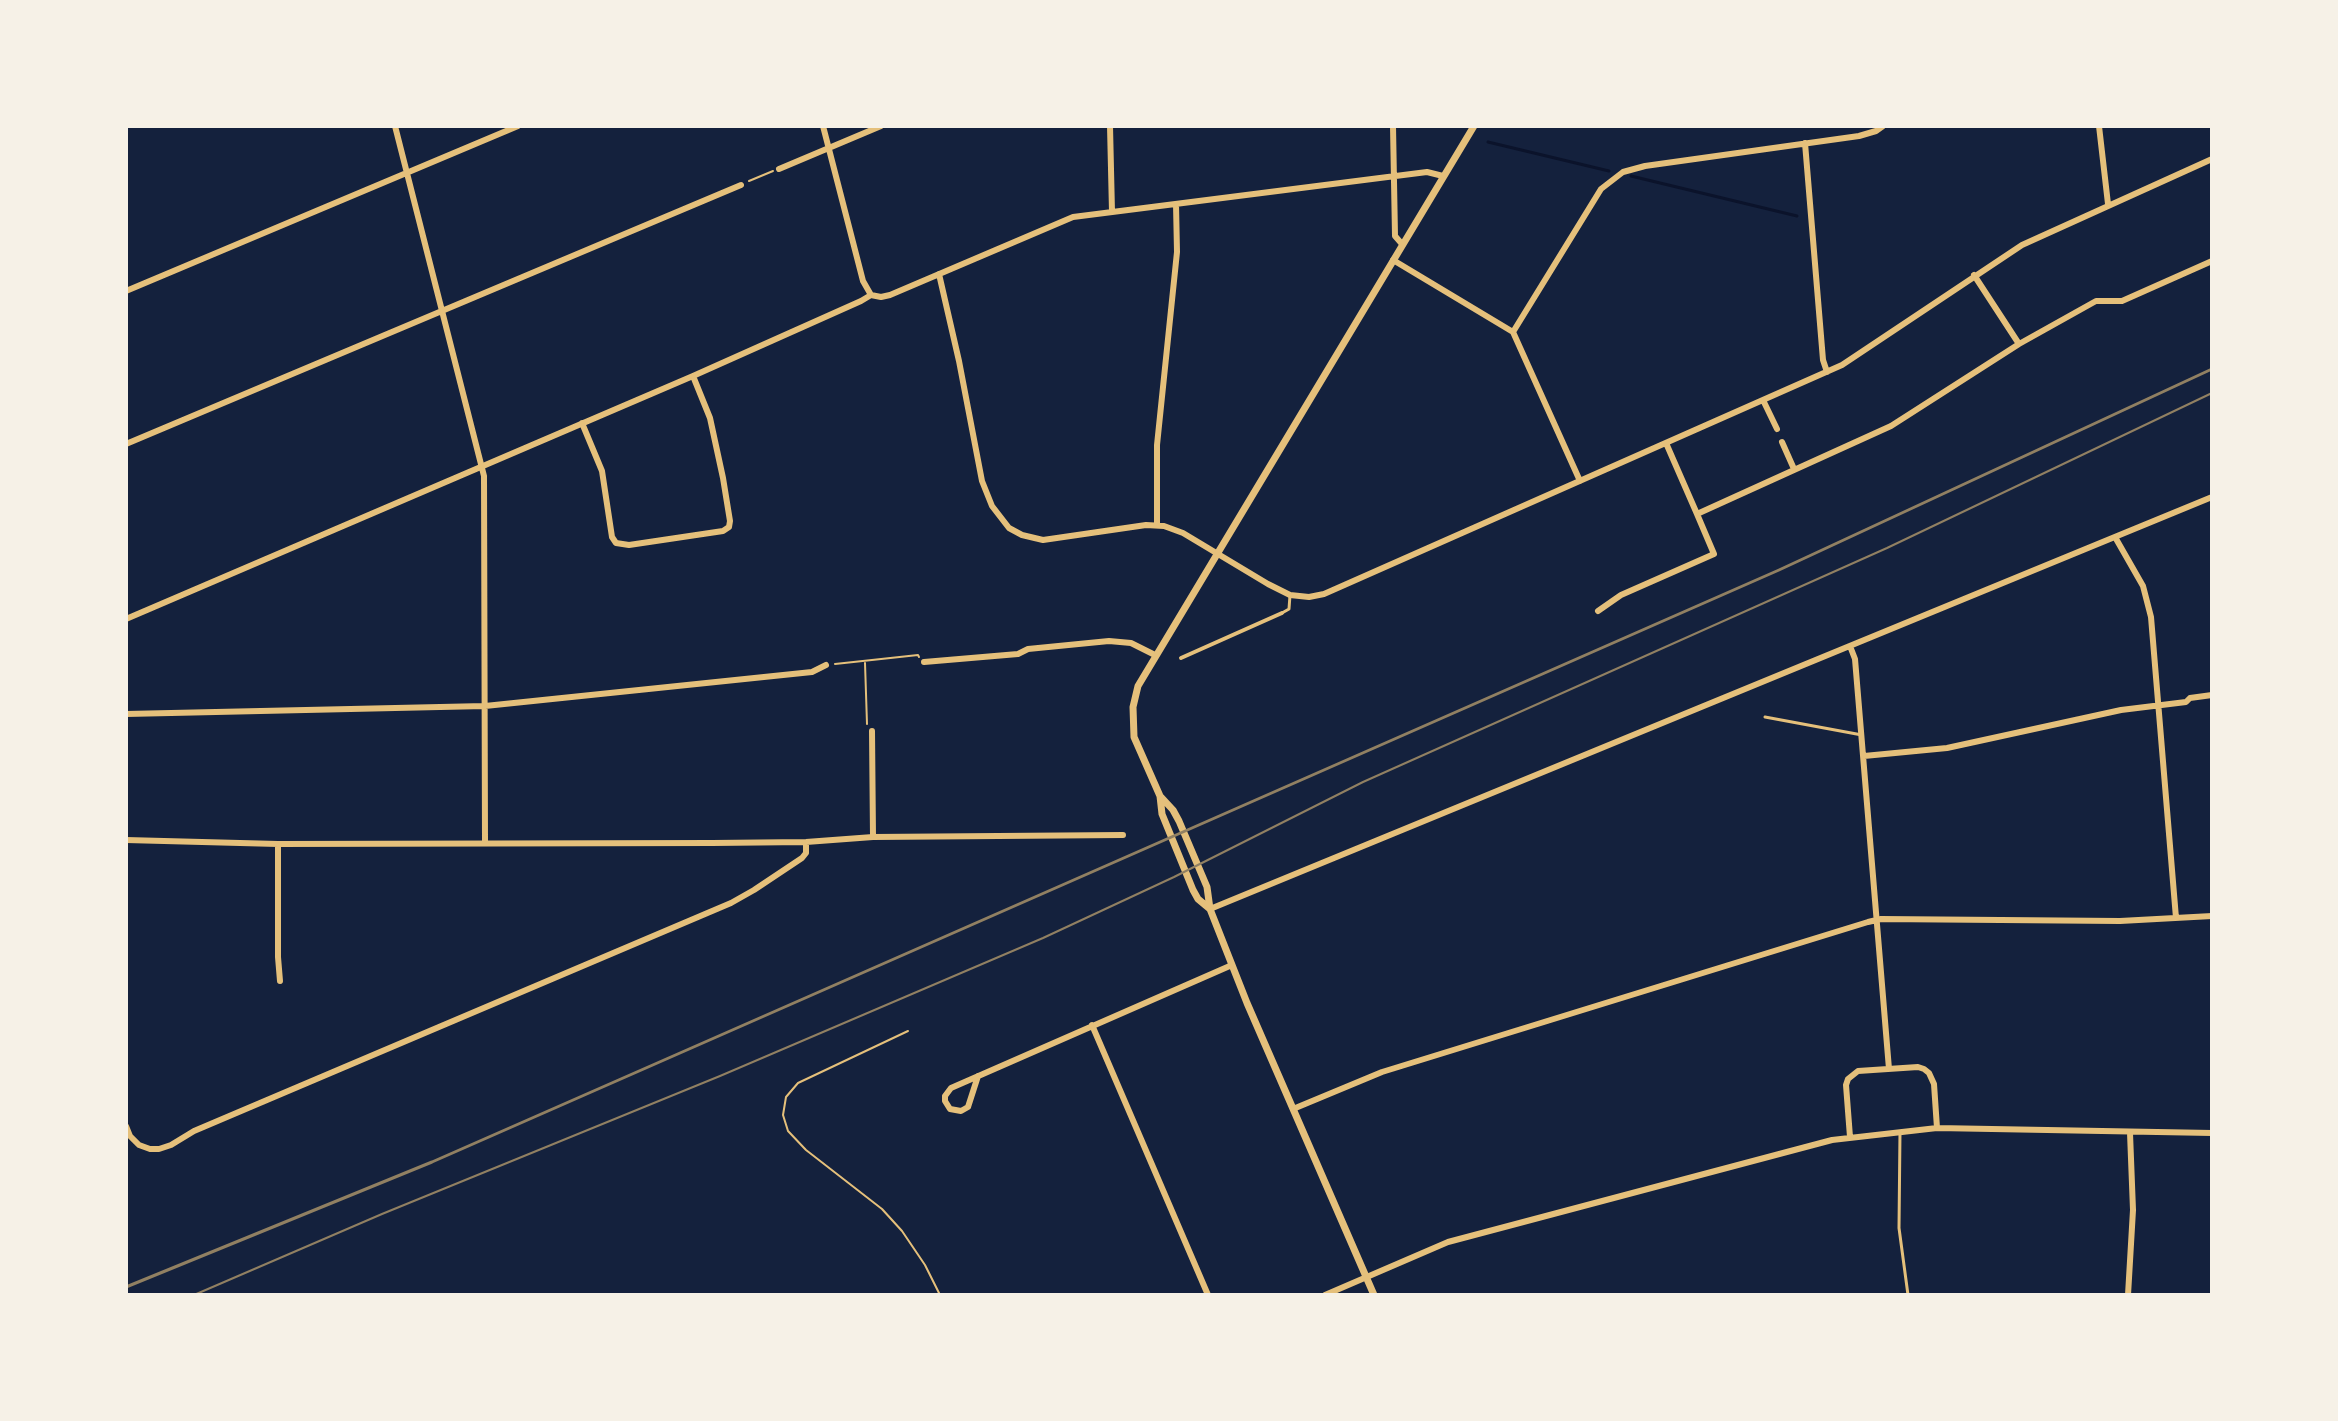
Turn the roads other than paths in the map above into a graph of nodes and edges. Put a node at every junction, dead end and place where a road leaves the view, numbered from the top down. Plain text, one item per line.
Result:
1 (395, 126) edge
2 (518, 126) edge
3 (823, 126) edge
4 (881, 126) edge
5 (1110, 126) edge
6 (1393, 126) edge
7 (1474, 126) edge
8 (1883, 126) edge
9 (2099, 126) edge
10 (1805, 143) junction
11 (828, 148) junction
12 (2212, 159) edge
13 (779, 169) road end
14 (407, 173) junction
15 (1394, 176) junction
16 (1443, 176) junction
17 (741, 185) dead end
18 (1176, 204) junction
19 (2108, 204) junction
20 (1112, 212) junction
21 (1402, 244) junction
22 (1393, 260) junction
23 (2212, 261) edge
24 (939, 274) junction
25 (1974, 275) junction
26 (126, 291) edge
27 (871, 295) junction
28 (442, 311) junction
29 (1513, 332) junction
30 (2019, 344) junction
31 (1827, 372) junction
32 (693, 376) junction
33 (1763, 400) junction
34 (582, 423) junction
35 (1777, 429) dead end
36 (1782, 442) dead end
37 (1666, 443) junction
38 (126, 444) edge
39 (483, 467) junction
40 (1794, 469) junction
41 (1580, 481) junction
42 (2212, 497) edge
43 (1697, 514) junction
44 (1157, 524) junction
45 (2115, 537) junction
46 (1216, 553) junction
47 (1290, 595) junction
48 (1598, 611) dead end
49 (1282, 613) joint
50 (126, 619) edge
51 (1850, 646) junction
52 (1155, 655) junction
53 (1181, 658) dead end
54 (924, 662) dead end
55 (826, 665) road end
56 (2212, 695) edge
57 (2159, 705) junction
58 (485, 706) junction
59 (126, 714) edge
60 (1765, 717) dead end
61 (872, 731) road end
62 (1862, 735) junction
63 (1864, 756) junction
64 (1160, 796) junction
65 (1123, 835) dead end
66 (873, 837) junction
67 (126, 840) edge
68 (806, 842) junction
69 (485, 843) junction
70 (278, 844) junction
71 (1210, 909) junction
72 (2212, 916) edge
73 (2176, 918) junction
74 (1876, 920) junction
75 (1232, 965) junction
76 (280, 981) dead end
77 (1092, 1025) junction
78 (1889, 1069) junction
79 (978, 1076) junction
80 (1293, 1109) junction
81 (126, 1126) edge
82 (1937, 1128) junction
83 (1900, 1132) junction
84 (2130, 1133) junction
85 (2212, 1133) edge
86 (1850, 1137) junction
87 (1366, 1277) junction
88 (1208, 1295) edge
89 (1325, 1295) edge
90 (1374, 1295) edge
91 (1908, 1295) edge
92 (2128, 1295) edge

1 - 14 street
2 - 14 street
3 - 11 street
4 - 11 street
5 - 20 street
6 - 15 street
7 - 16 street
8 - 10 street
9 - 19 street
10 - 29 street
10 - 31 street
11 - 13 street
11 - 27 street
12 - 19 street
14 - 26 street
14 - 28 street
15 - 16 street
15 - 18 street
15 - 21 street
16 - 21 street
17 - 28 street
18 - 20 street
18 - 44 street
19 - 25 street
20 - 24 street
21 - 22 street
22 - 29 street
22 - 46 street
23 - 30 street
24 - 27 street
24 - 44 street
25 - 30 street
25 - 31 street
27 - 32 street
28 - 38 street
28 - 39 street
29 - 41 street
30 - 40 street
31 - 33 street
32 - 34 street
32 - 34 street
33 - 35 street
33 - 37 street
34 - 39 street
36 - 40 street
37 - 41 street
37 - 43 street
39 - 50 street
39 - 58 street
40 - 43 street
41 - 47 street
42 - 45 street
43 - 48 street
44 - 46 street
45 - 51 street
45 - 57 street
46 - 47 street
46 - 52 street
47 - 49 lane
49 - 53 street
51 - 62 street
51 - 71 street
52 - 54 street
52 - 64 street
55 - 58 street
56 - 57 street
57 - 63 street
57 - 73 street
58 - 59 street
58 - 69 street
60 - 62 lane
61 - 66 street
62 - 63 street
63 - 74 street
64 - 71 street
64 - 71 street
65 - 66 street
66 - 68 street
67 - 70 street
68 - 69 street
68 - 81 street
69 - 70 street
70 - 76 street
71 - 75 street
72 - 73 street
73 - 74 street
74 - 78 street
74 - 80 street
75 - 77 street
75 - 80 street
77 - 79 street
77 - 88 street
78 - 82 street
78 - 86 street
79 - 79 street
80 - 87 street
82 - 83 street
82 - 84 street
83 - 86 street
83 - 91 lane
84 - 85 street
84 - 92 street
86 - 87 street
87 - 89 street
87 - 90 street

